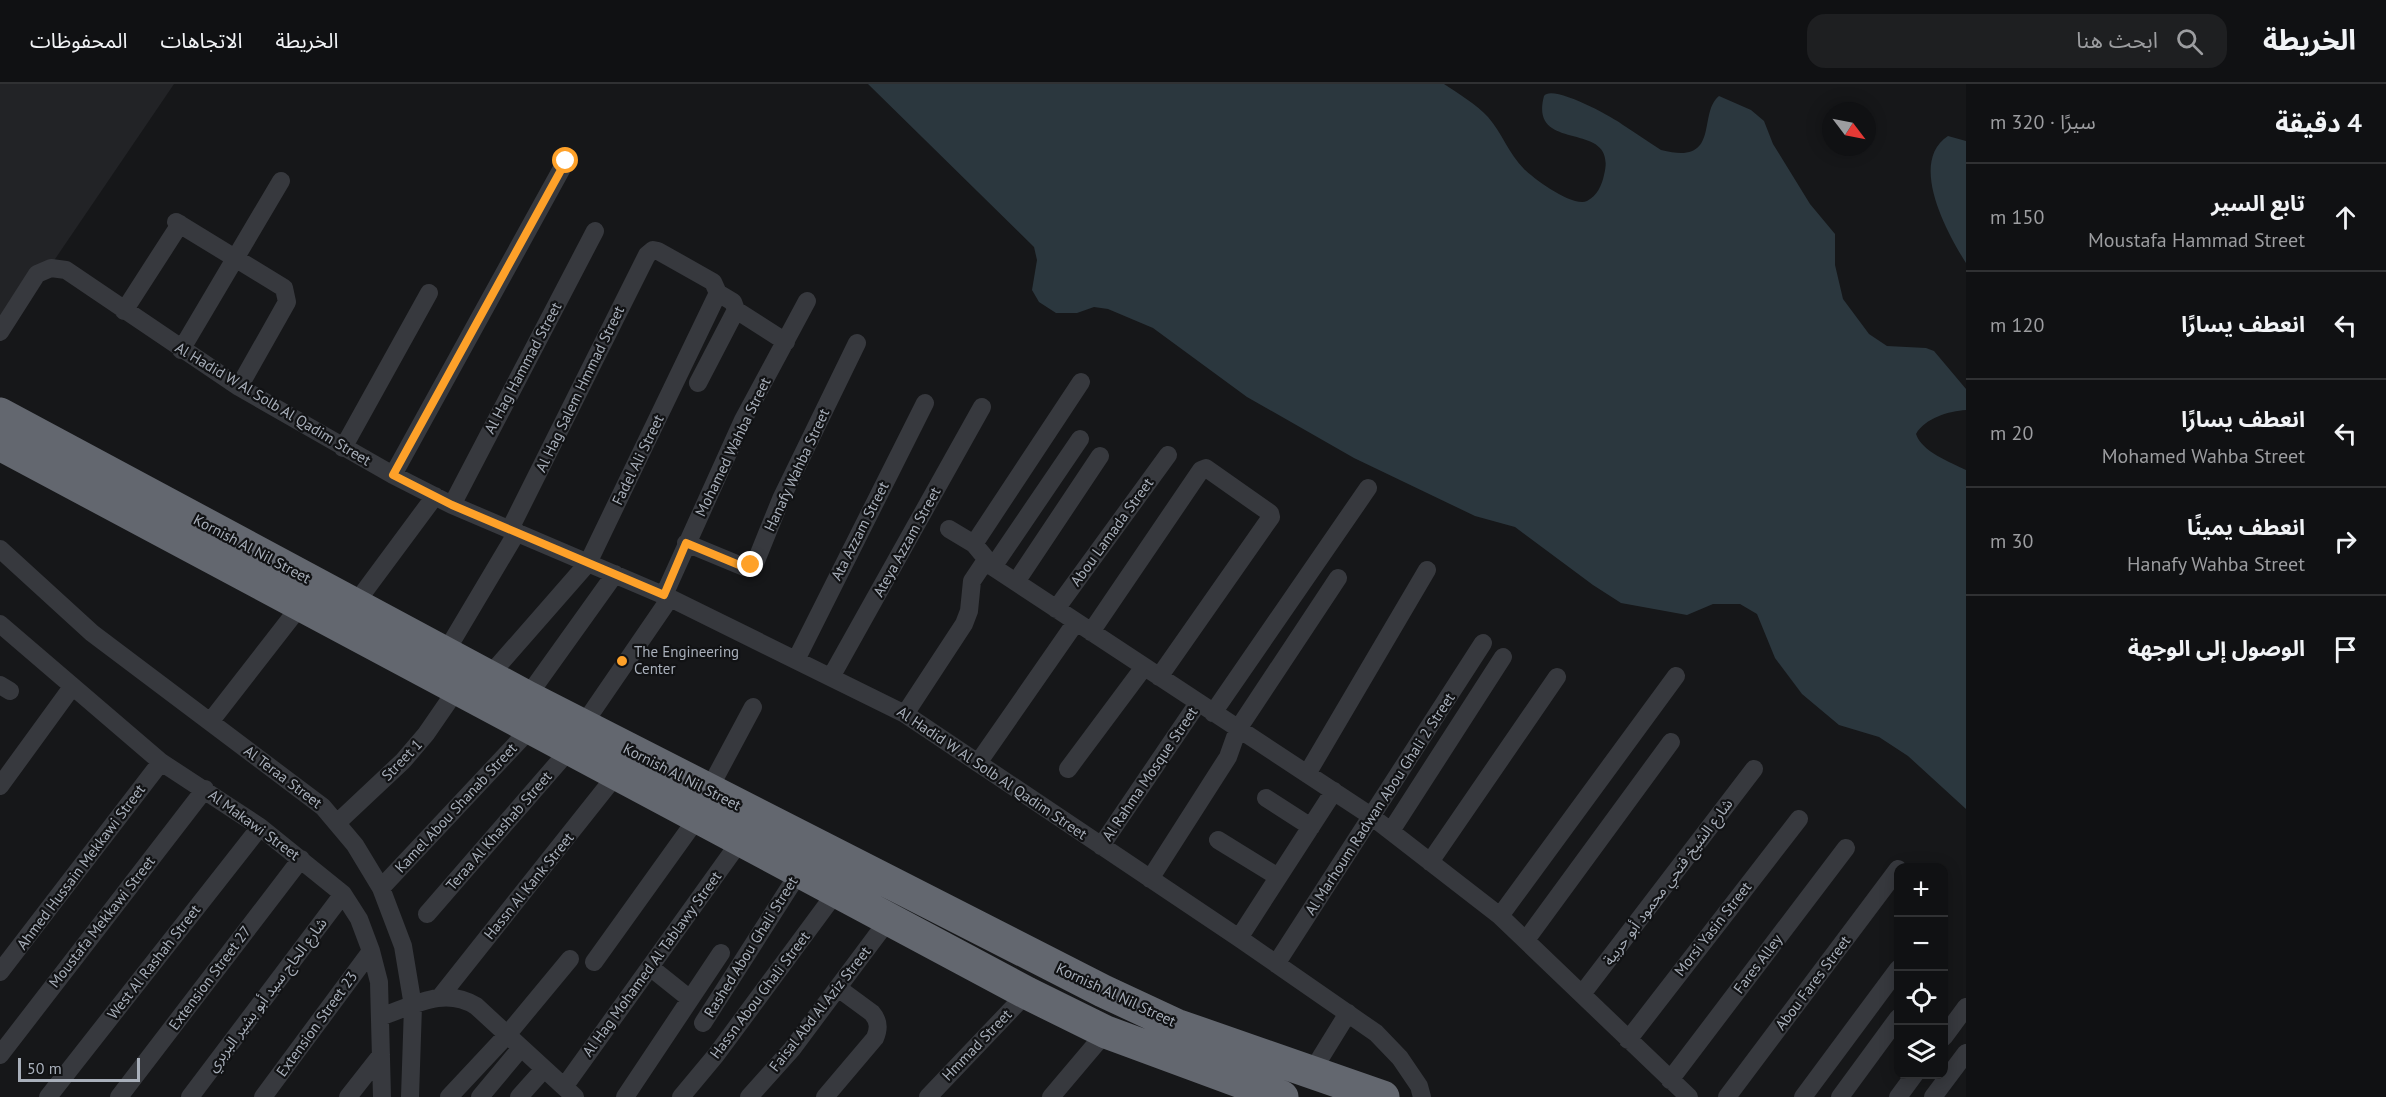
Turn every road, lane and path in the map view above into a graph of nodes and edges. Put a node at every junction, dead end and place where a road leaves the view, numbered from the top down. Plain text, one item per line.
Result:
1 (566, 161) dead end
2 (281, 181) dead end
3 (595, 231) dead end
4 (236, 258) junction
5 (429, 293) dead end
6 (718, 293) junction
7 (807, 301) dead end
8 (736, 310) junction
9 (124, 311) junction
10 (0, 332) edge
11 (786, 342) junction
12 (857, 343) dead end
13 (181, 350) junction
14 (1081, 382) dead end
15 (698, 383) dead end
16 (239, 387) junction
17 (925, 403) dead end
18 (982, 407) dead end
19 (0, 414) edge
20 (1080, 439) dead end
21 (0, 444) edge
22 (343, 448) junction
23 (1168, 455) dead end
24 (1100, 456) dead end
25 (393, 475) junction
26 (1368, 488) dead end
27 (435, 496) junction
28 (452, 505) junction
29 (949, 529) dead end
30 (513, 531) junction
31 (686, 543) junction
32 (974, 544) junction
33 (0, 549) edge
34 (588, 563) junction
35 (990, 564) junction
36 (1427, 570) dead end
37 (615, 574) junction
38 (1338, 578) dead end
39 (1016, 582) junction
40 (667, 597) junction
41 (355, 604) junction
42 (301, 605) junction
43 (1056, 609) junction
44 (0, 624) edge
45 (1083, 627) junction
46 (1483, 643) dead end
47 (445, 652) junction
48 (1503, 657) dead end
49 (796, 660) junction
50 (1151, 672) junction
51 (489, 676) junction
52 (1676, 676) dead end
53 (831, 677) junction
54 (1557, 677) dead end
55 (72, 687) junction
56 (458, 689) junction
57 (753, 707) dead end
58 (1206, 708) junction
59 (529, 712) junction
60 (905, 714) junction
61 (210, 722) junction
62 (1238, 729) junction
63 (577, 737) junction
64 (1671, 742) dead end
65 (161, 762) junction
66 (978, 763) junction
67 (1754, 769) dead end
68 (1068, 770) dead end
69 (618, 774) junction
70 (1307, 774) junction
71 (0, 786) edge
72 (205, 789) junction
73 (1334, 791) junction
74 (1266, 798) dead end
75 (693, 799) junction
76 (1371, 816) junction
77 (1799, 819) dead end
78 (337, 823) junction
79 (260, 826) junction
80 (1311, 827) junction
81 (1391, 831) junction
82 (741, 840) junction
83 (1218, 840) dead end
84 (1101, 846) junction
85 (1846, 848) dead end
86 (301, 859) junction
87 (1430, 861) junction
88 (800, 871) junction
89 (1894, 875) edge
90 (1278, 877) junction
91 (1150, 879) junction
92 (381, 888) junction
93 (837, 891) junction
94 (343, 894) junction
95 (427, 914) dead end
96 (1500, 916) junction
97 (890, 919) junction
98 (1239, 938) junction
99 (1526, 940) junction
100 (371, 951) junction
101 (721, 953) dead end
102 (570, 959) dead end
103 (594, 962) dead end
104 (1276, 964) junction
105 (650, 967) junction
106 (1898, 971) edge
107 (0, 972) edge
108 (838, 988) junction
109 (1027, 993) junction
110 (1581, 994) junction
111 (440, 997) junction
112 (690, 999) junction
113 (413, 1006) junction
114 (1966, 1007) edge
115 (1348, 1013) junction
116 (380, 1017) junction
117 (703, 1023) dead end
118 (1894, 1025) edge
119 (1106, 1032) junction
120 (1948, 1032) edge
121 (507, 1035) junction
122 (1628, 1040) junction
123 (521, 1048) junction
124 (1966, 1053) edge
125 (0, 1055) edge
126 (381, 1055) junction
127 (544, 1069) junction
128 (1311, 1073) junction
129 (1911, 1079) edge
130 (1670, 1080) junction
131 (569, 1092) edge
132 (48, 1097) edge
133 (119, 1097) edge
134 (190, 1097) edge
135 (263, 1097) edge
136 (348, 1097) edge
137 (382, 1097) edge
138 (410, 1097) edge
139 (449, 1097) edge
140 (480, 1097) edge
141 (519, 1097) edge
142 (625, 1097) edge
143 (681, 1097) edge
144 (749, 1097) edge
145 (825, 1097) edge
146 (927, 1097) edge
147 (1051, 1097) edge
148 (1282, 1097) edge
149 (1383, 1097) edge
150 (1422, 1097) edge
151 (1689, 1097) edge
152 (1727, 1097) edge
153 (1803, 1097) edge
154 (1840, 1097) edge
155 (1898, 1097) edge
156 (1933, 1097) edge

1 - 25 street
2 - 4 street
3 - 28 street, Al Hag Hammad Street
4 - 9 street
4 - 13 street
4 - 16 street
5 - 22 street
6 - 8 street
6 - 30 street, Al Hag Salem Hmmad Street
6 - 34 street, Fadel Ali Street
7 - 11 street, Mohamed Wahba Street
8 - 11 street
8 - 15 street
9 - 10 street, Al Hadid W Al Solb Al Qadim Street
9 - 13 street, Al Hadid W Al Solb Al Qadim Street
11 - 31 street, Mohamed Wahba Street
12 - 31 street, Hanafy Wahba Street
13 - 16 street, Al Hadid W Al Solb Al Qadim Street
14 - 32 street
16 - 22 street, Al Hadid W Al Solb Al Qadim Street
17 - 49 street, Ata Azzam Street
18 - 53 street, Ateya Azzam Street
19 - 41 highway, Kornish Al Nil Street
20 - 35 street
21 - 42 highway, Kornish Al Nil Street
22 - 25 street, Al Hadid W Al Solb Al Qadim Street
23 - 43 street, Abou Lamada Street
24 - 39 street
25 - 27 street, Al Hadid W Al Solb Al Qadim Street
26 - 58 street, Al Rahma Mosque Street
27 - 28 street, Al Hadid W Al Solb Al Qadim Street
27 - 41 street
28 - 30 street, Al Hadid W Al Solb Al Qadim Street
29 - 32 street
30 - 34 street, Al Hadid W Al Solb Al Qadim Street
30 - 47 street, Al Hag Salem Hmmad Street
31 - 40 street, Mohamed Wahba Street
32 - 35 street
33 - 61 street, Al Teraa Street
34 - 37 street, Al Hadid W Al Solb Al Qadim Street
34 - 51 street, Fadel Ali Street
35 - 39 street
35 - 60 street
36 - 70 street
37 - 40 street, Al Hadid W Al Solb Al Qadim Street
37 - 59 street, Kamel Abou Shanab Street
38 - 62 street
39 - 43 street
40 - 49 street, Al Hadid W Al Solb Al Qadim Street
40 - 63 street, Teraa Al Khashab Street
41 - 47 highway, Kornish Al Nil Street
42 - 56 highway, Kornish Al Nil Street
42 - 61 street
43 - 45 street
44 - 55 street, Al Makawi Street
45 - 50 street
45 - 50 street
45 - 66 street
46 - 76 street, Al Marhoum Radwan Abou Ghali 2 Street
47 - 51 highway, Kornish Al Nil Street
48 - 81 street
49 - 53 street, Al Hadid W Al Solb Al Qadim Street
50 - 58 street
50 - 68 street
51 - 59 highway, Kornish Al Nil Street
52 - 96 street
53 - 60 street, Al Hadid W Al Solb Al Qadim Street
54 - 87 street
55 - 65 street, Al Makawi Street
55 - 71 street
56 - 59 highway, Kornish Al Nil Street
56 - 78 street, Street 1
57 - 75 street
58 - 62 street
58 - 84 street, Al Rahma Mosque Street
59 - 63 highway, Kornish Al Nil Street
59 - 92 street, Kamel Abou Shanab Street
60 - 66 street, Al Hadid W Al Solb Al Qadim Street
61 - 78 street, Al Teraa Street
62 - 70 street
62 - 91 street
63 - 69 highway, Kornish Al Nil Street
63 - 75 highway, Kornish Al Nil Street
63 - 95 street, Teraa Al Khashab Street
64 - 99 street
65 - 72 street, Al Makawi Street
65 - 107 street, Ahmed Hussain Mekkawi Street
66 - 84 street, Al Hadid W Al Solb Al Qadim Street
67 - 110 street, شارع الشيخ فتحي محمود أبو حربية
69 - 75 highway, Kornish Al Nil Street
69 - 111 street, Hassn Al Kank Street
70 - 73 street
72 - 79 street, Al Makawi Street
72 - 125 street, Moustafa Mekkawi Street
73 - 76 street
73 - 80 street
74 - 80 street
75 - 82 highway, Kornish Al Nil Street
75 - 103 street
75 - 128 highway, Kornish Al Nil Street
76 - 81 street
76 - 104 street, Al Marhoum Radwan Abou Ghali 2 Street
77 - 122 street, Morsi Yasin Street
78 - 92 street, Al Teraa Street
79 - 86 street, Al Makawi Street
79 - 132 street, West Al Rashah Street
80 - 90 street
81 - 87 street
82 - 88 highway, Kornish Al Nil Street
82 - 105 street, Al Hag Mohamed Al Tablawy Street
83 - 90 street
84 - 91 street, Al Hadid W Al Solb Al Qadim Street
85 - 130 street, Fares Alley
86 - 94 street, Al Makawi Street
86 - 133 street, Extension Street 27
87 - 96 street
88 - 93 highway, Kornish Al Nil Street
88 - 117 street, Rashed Abou Ghali Street
89 - 152 street, Abou Fares Street
90 - 98 street
91 - 98 street, Al Hadid W Al Solb Al Qadim Street
92 - 113 street, Al Teraa Street
93 - 97 highway, Kornish Al Nil Street
93 - 143 street, Hassn Abou Ghali Street
94 - 100 street, Al Makawi Street
94 - 134 street, شارع الحاج سيد أبو بشير البربري
96 - 99 street
97 - 108 street, Faisal Abd Al Aziz Street
97 - 109 highway, Kornish Al Nil Street
98 - 104 street, Al Hadid W Al Solb Al Qadim Street
99 - 110 street
100 - 116 street, Al Makawi Street
100 - 135 street, Extension Street 23
101 - 112 street
102 - 121 street
104 - 115 street, Al Hadid W Al Solb Al Qadim Street
105 - 112 street
105 - 131 street, Al Hag Mohamed Al Tablawy Street
106 - 153 street
108 - 144 street, Faisal Abd Al Aziz Street
108 - 145 street
109 - 119 highway, Kornish Al Nil Street
109 - 146 street, Hmmad Street
110 - 122 street
111 - 113 street
111 - 121 street
112 - 142 street
113 - 116 street
113 - 138 street, Al Teraa Street
114 - 120 street
115 - 128 street
115 - 150 street, Al Hadid W Al Solb Al Qadim Street
116 - 126 street, Al Makawi Street
118 - 154 street
119 - 147 street
119 - 148 highway, Kornish Al Nil Street
121 - 123 street
121 - 139 street
122 - 130 street
123 - 127 street
123 - 140 street
124 - 156 street
126 - 136 street
126 - 137 street, Al Makawi Street
127 - 131 street
127 - 141 street
128 - 149 highway, Kornish Al Nil Street
129 - 155 street
130 - 151 street

